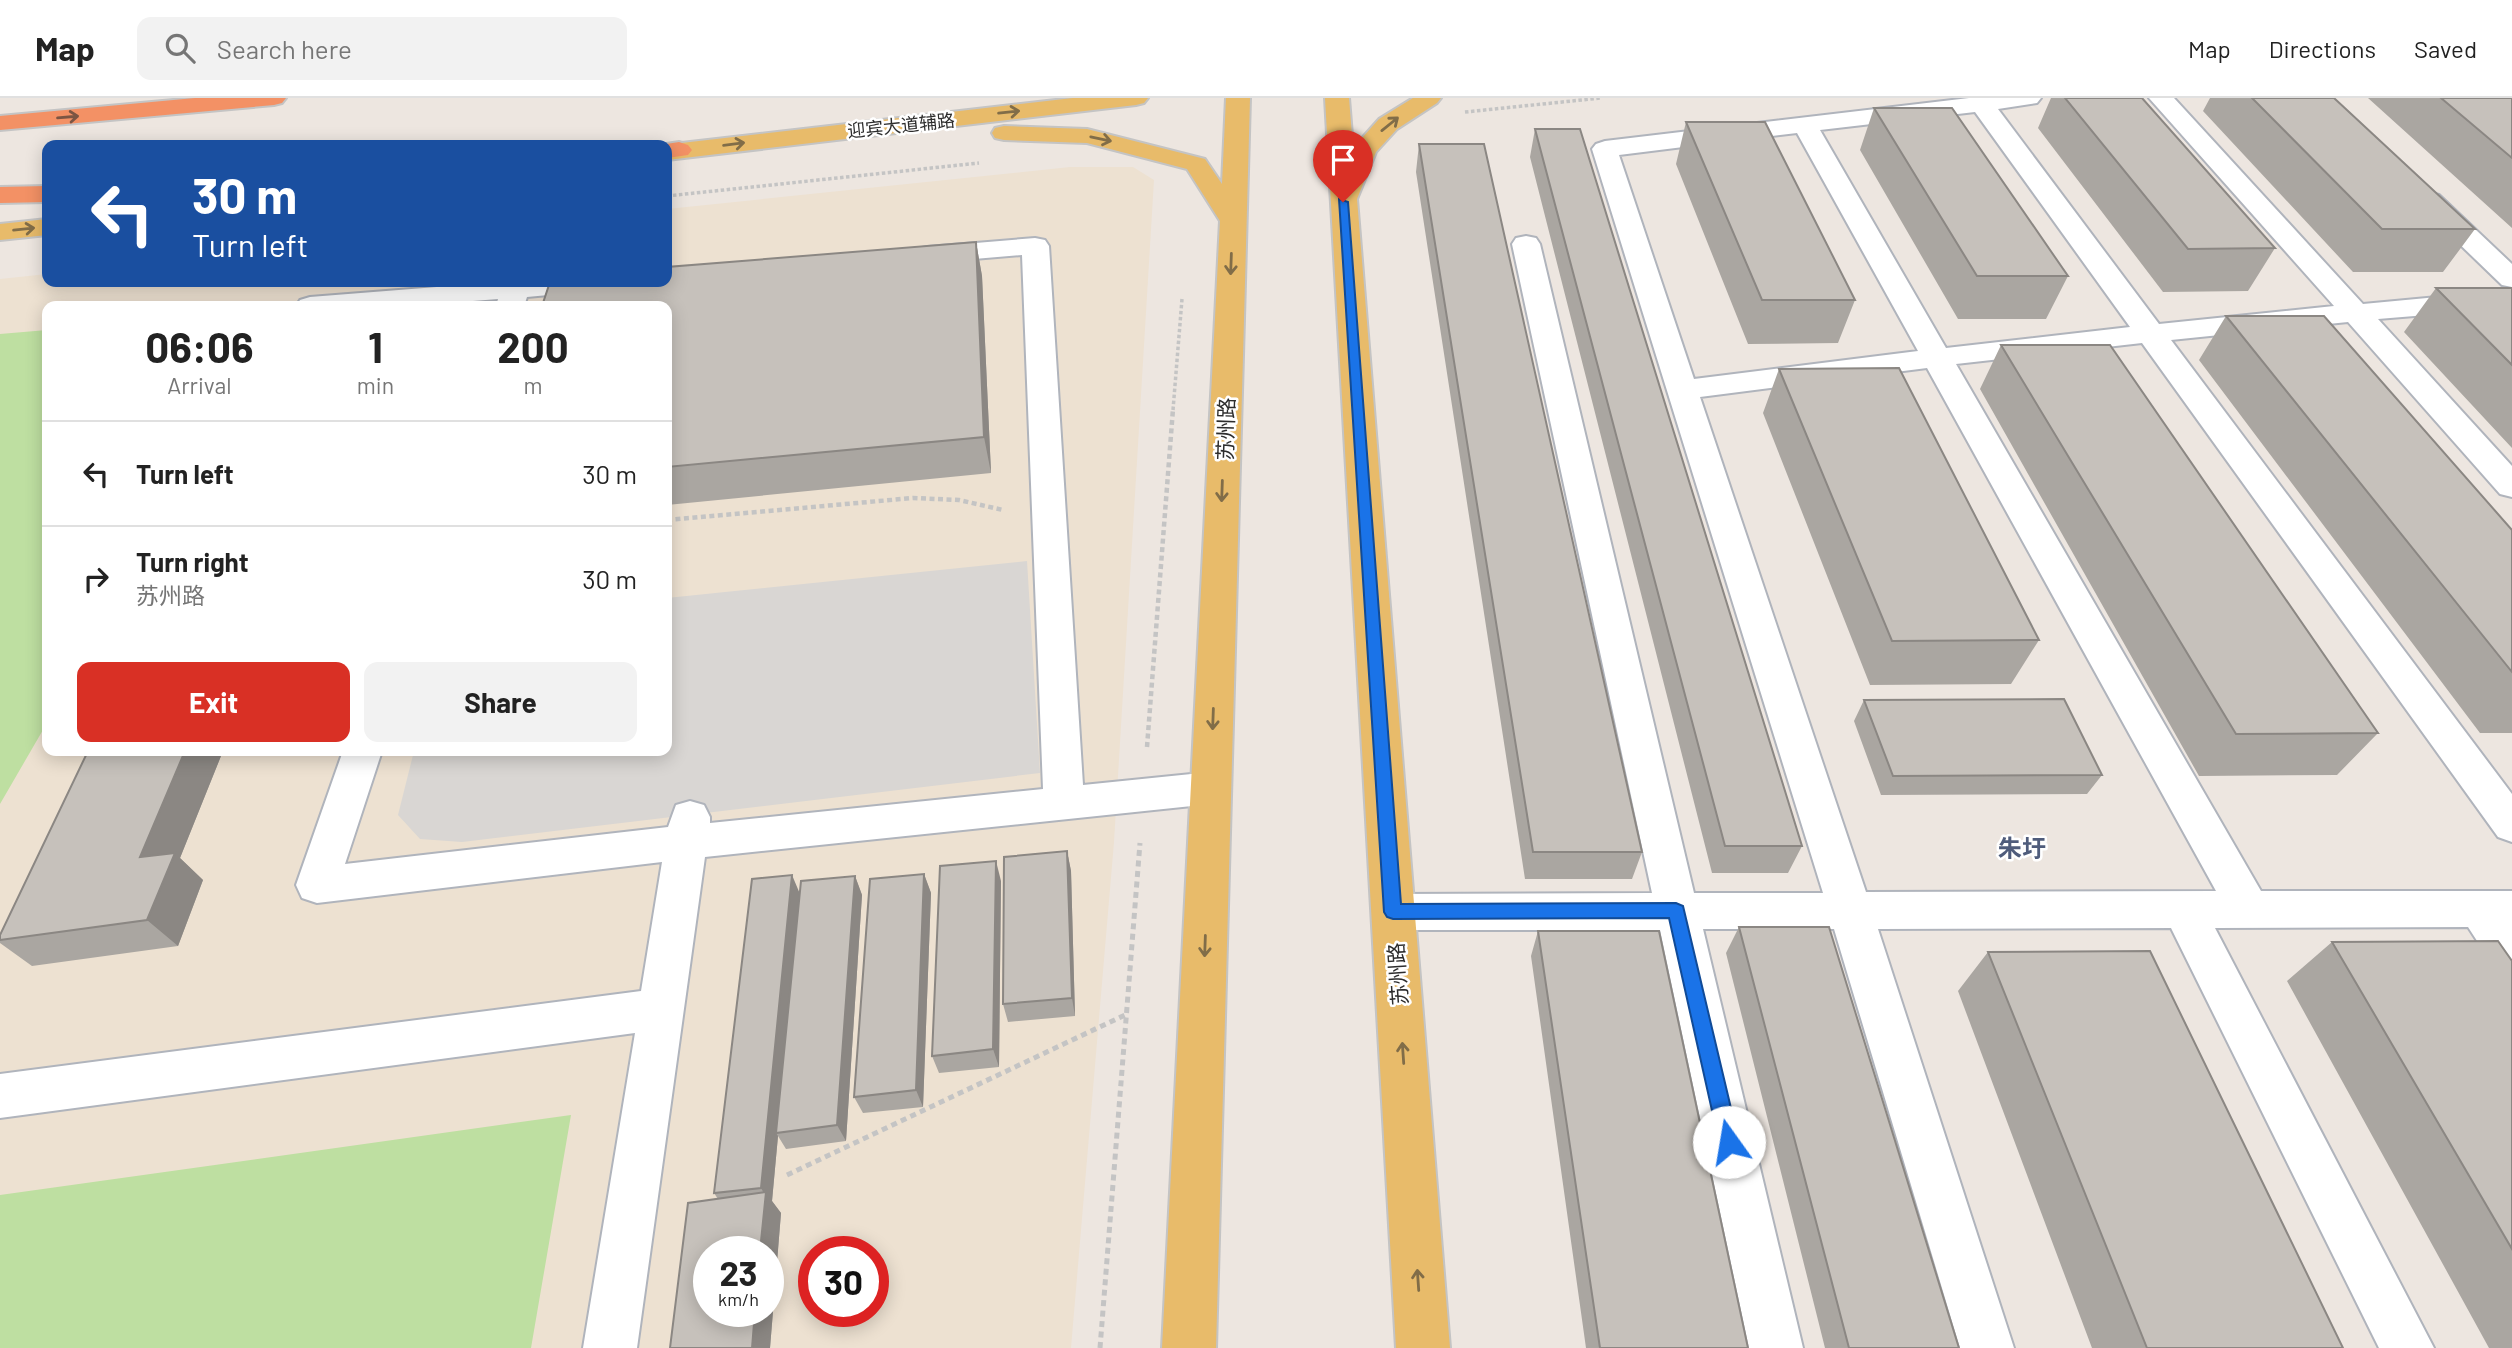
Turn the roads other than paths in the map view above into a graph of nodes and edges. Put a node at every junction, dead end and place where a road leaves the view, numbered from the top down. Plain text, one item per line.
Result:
1 (274, 98) edge
2 (1136, 98) edge
3 (1238, 98) edge
4 (1337, 98) edge
5 (1429, 98) edge
6 (2028, 98) edge
7 (2161, 98) edge
8 (1982, 104) junction
9 (0, 123) edge
10 (1805, 125) junction
11 (838, 132) junction
12 (672, 151) edge
13 (2412, 184) edge
14 (42, 194) edge
15 (0, 195) edge
16 (1343, 202) junction
17 (1233, 221) junction
18 (42, 228) edge
19 (0, 232) edge
20 (1525, 244) dead end
21 (899, 257) edge
22 (2512, 279) edge
23 (574, 287) edge
24 (512, 298) edge
25 (2512, 299) edge
26 (436, 301) edge
27 (2355, 312) junction
28 (2150, 333) junction
29 (1935, 356) junction
30 (1682, 390) junction
31 (2512, 486) edge
32 (360, 756) edge
33 (1211, 788) junction
34 (1064, 803) junction
35 (2512, 825) edge
36 (688, 829) junction
37 (2249, 909) junction
38 (2496, 909) edge
39 (2184, 910) junction
40 (1676, 911) junction
41 (1850, 911) junction
42 (1393, 912) junction
43 (2512, 956) edge
44 (661, 1009) junction
45 (0, 1096) edge
46 (610, 1348) edge
47 (1189, 1348) edge
48 (1423, 1348) edge
49 (1776, 1348) edge
50 (1987, 1348) edge
51 (2407, 1348) edge

9 -> 1 highway
11 -> 2 main road, 迎宾大道辅路
3 - 17 main road, 苏州路
4 - 16 main road, 苏州路
16 -> 5 main road
6 - 8 street
7 - 27 street
8 - 10 street
8 - 28 street
10 - 29 street
10 - 30 street
12 -> 11 main road, 迎宾大道辅路
11 -> 17 main road
13 - 22 street
14 - 15 highway
16 - 42 main road, 苏州路
17 -> 33 main road, 苏州路
19 -> 18 main road
20 - 40 street
21 - 34 street
23 - 24 street
24 - 26 street
25 - 27 street
27 - 28 street
27 - 31 street
28 - 29 street
28 - 35 street
29 - 30 street
29 - 37 street
30 - 41 street
32 - 36 street
33 - 34 street
33 -> 47 main road, 苏州路
34 - 36 street
36 - 44 street
37 - 38 street
37 - 39 street
38 - 43 street
39 - 41 street
39 - 51 street
40 - 41 street
40 - 42 street
40 - 49 street
41 - 50 street
48 -> 42 main road, 苏州路
44 - 45 street
44 - 46 street

